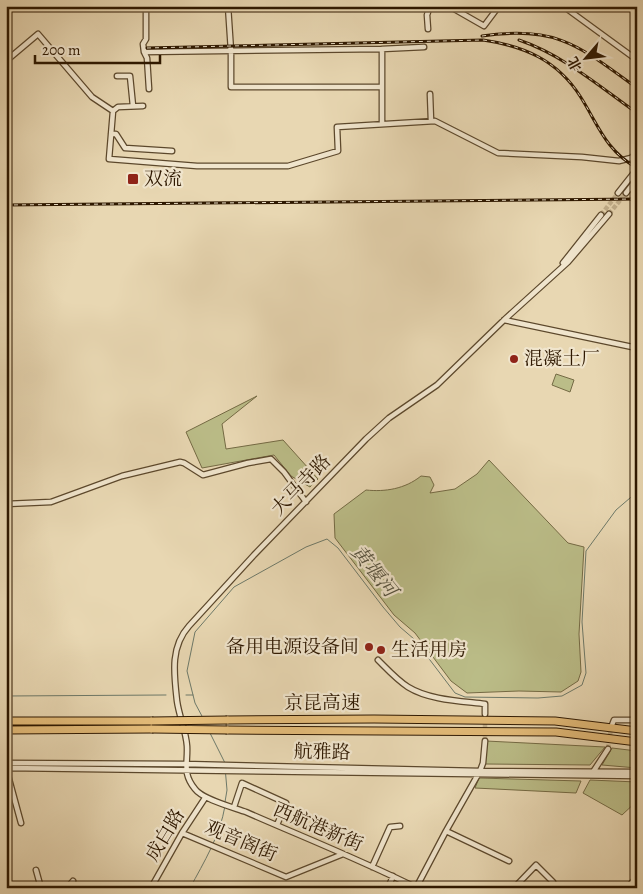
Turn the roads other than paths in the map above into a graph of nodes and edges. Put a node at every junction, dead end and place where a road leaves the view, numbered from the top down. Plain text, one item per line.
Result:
1 (199, 6) edge
2 (228, 6) edge
3 (430, 6) edge
4 (450, 6) edge
5 (499, 6) edge
6 (563, 6) edge
7 (428, 29) dead end
8 (424, 47) dead end
9 (382, 49) junction
10 (231, 51) junction
11 (144, 52) junction
12 (637, 60) edge
13 (6, 61) edge
14 (117, 76) dead end
15 (381, 87) junction
16 (149, 89) dead end
17 (430, 94) dead end
18 (132, 106) junction
19 (143, 106) dead end
20 (113, 111) junction
21 (431, 121) junction
22 (382, 124) junction
23 (111, 134) junction
24 (172, 150) dead end
25 (637, 153) edge
26 (637, 169) edge
27 (637, 179) edge
28 (618, 193) tunnel mouth
29 (626, 193) tunnel mouth
30 (609, 214) tunnel mouth
31 (601, 215) tunnel mouth
32 (555, 274) junction
33 (504, 320) junction
34 (637, 348) edge
35 (306, 502) junction
36 (6, 504) edge
37 (378, 660) dead end
38 (485, 714) dead end
39 (637, 720) edge
40 (6, 721) edge
41 (612, 725) dead end
42 (6, 730) edge
43 (637, 731) edge
44 (484, 741) tunnel mouth
45 (637, 742) edge
46 (608, 749) tunnel mouth
47 (6, 763) edge
48 (185, 764) junction
49 (6, 768) edge
50 (185, 771) junction
51 (592, 772) junction
52 (637, 772) edge
53 (479, 773) junction
54 (637, 776) edge
55 (205, 798) junction
56 (232, 806) junction
57 (21, 823) dead end
58 (277, 826) junction
59 (400, 826) dead end
60 (446, 831) junction
61 (182, 833) junction
62 (343, 854) junction
63 (509, 861) dead end
64 (372, 867) junction
65 (36, 870) dead end
66 (393, 876) junction
67 (637, 877) edge
68 (73, 881) dead end
69 (41, 888) edge
70 (67, 888) edge
71 (152, 888) edge
72 (388, 888) edge
73 (416, 888) edge
74 (514, 888) edge
75 (547, 888) edge
76 (627, 888) edge

1 - 11 street
2 - 10 street
3 - 7 street
4 - 5 street
6 - 12 street
8 - 9 street
9 - 10 street
9 - 15 street
10 - 11 street
10 - 15 street
11 - 16 street
13 - 20 street
14 - 18 street
15 - 22 street
17 - 21 street
18 - 19 street
18 - 20 street
20 - 23 street
21 - 22 street
21 - 25 street
22 - 23 street
23 - 24 street
26 - 28 street
27 - 29 street
30 - 32 street
31 - 32 street
32 - 33 street, 大马寺路
33 - 34 street
33 - 35 street, 大马寺路
35 - 36 street
35 - 48 street, 大马寺路
37 - 38 street
39 - 41 street
40 - 43 highway, 京昆高速, bridge
42 - 45 highway, 京昆高速, bridge
44 - 53 street
46 - 51 street
47 - 48 street, 航雅路
48 - 50 street, 大马寺路
48 - 53 street, 航雅路
49 - 50 street, 航雅路
49 - 57 street
50 - 53 street, 航雅路
50 - 55 street
51 - 52 street, 航雅路
51 - 53 street, 航雅路
53 - 54 street, 航雅路
53 - 60 street
55 - 56 street, 西航港新街
55 - 61 street, 成白路
56 - 58 street, 西航港新街
56 - 58 street
58 - 62 street, 西航港新街
59 - 64 street
60 - 63 street
60 - 73 street
61 - 62 street, 观音阁街
61 - 71 street, 成白路
62 - 64 street, 西航港新街
64 - 66 street, 西航港新街
65 - 69 street
66 - 72 street
66 - 73 street, 西航港新街
67 - 76 street
68 - 70 street
74 - 75 street

